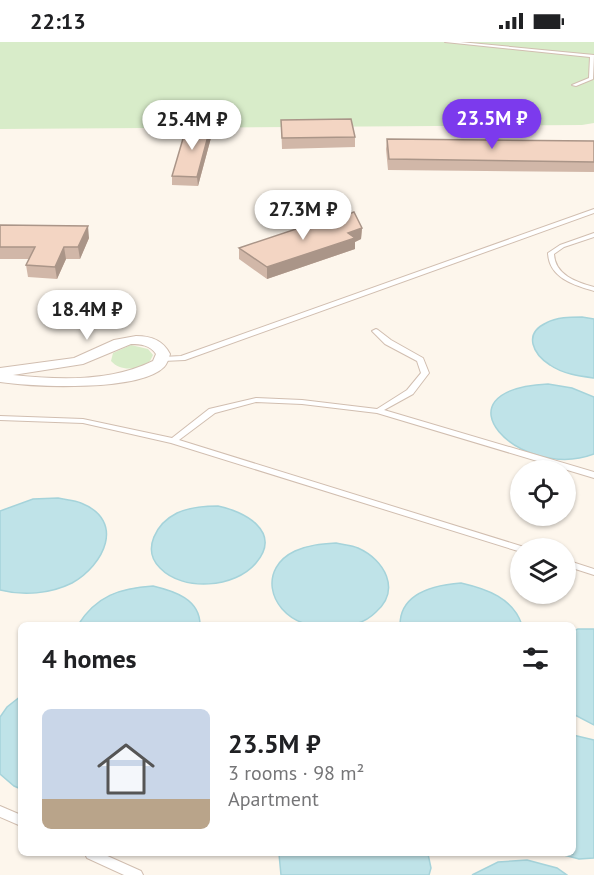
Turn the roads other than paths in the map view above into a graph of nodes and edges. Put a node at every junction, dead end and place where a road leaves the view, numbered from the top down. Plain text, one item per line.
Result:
1 (447, 42) edge
2 (593, 56) edge
3 (574, 85) dead end
4 (594, 211) edge
5 (594, 234) edge
6 (594, 289) edge
7 (376, 331) dead end
8 (162, 359) junction
9 (0, 372) edge
10 (0, 378) edge
11 (378, 411) junction
12 (0, 418) edge
13 (173, 441) junction
14 (594, 475) edge
15 (510, 546) edge
16 (576, 566) edge
17 (594, 572) edge
18 (0, 811) edge
19 (18, 820) edge
20 (95, 856) edge
21 (137, 875) edge

1 - 2 lane
2 - 3 lane
4 - 8 lane
5 - 6 lane
7 - 11 lane
8 - 9 street
8 - 10 street
11 - 13 lane
11 - 14 lane
12 - 13 lane
13 - 15 lane
16 - 17 lane
18 - 19 lane
20 - 21 lane

